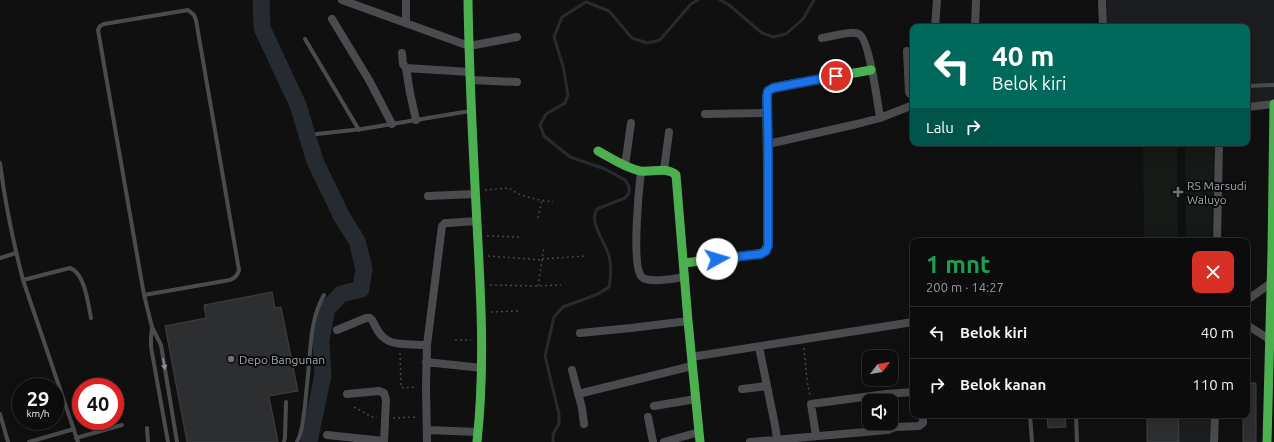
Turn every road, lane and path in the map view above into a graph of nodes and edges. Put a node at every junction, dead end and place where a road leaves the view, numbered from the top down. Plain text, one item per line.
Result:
1 (342, 0) edge
2 (406, 0) edge
3 (468, 0) edge
4 (937, 0) edge
5 (976, 0) edge
6 (1102, 0) edge
7 (355, 2) edge
8 (332, 18) dead end
9 (406, 23) junction
10 (935, 24) edge
11 (975, 24) edge
12 (1102, 24) edge
13 (517, 37) dead end
14 (822, 38) dead end
15 (306, 39) dead end
16 (468, 46) junction
17 (907, 51) dead end
18 (402, 53) dead end
19 (406, 68) junction
20 (871, 70) junction
21 (470, 76) junction
22 (517, 82) dead end
23 (1274, 84) edge
24 (1250, 86) edge
25 (910, 94) edge
26 (1274, 104) edge
27 (910, 106) edge
28 (1250, 107) edge
29 (471, 111) junction
30 (767, 113) junction
31 (705, 114) dead end
32 (880, 118) junction
33 (416, 120) junction
34 (631, 123) dead end
35 (392, 124) junction
36 (359, 130) junction
37 (669, 132) dead end
38 (317, 134) dead end
39 (768, 144) junction
40 (1219, 146) edge
41 (598, 151) dead end
42 (0, 163) edge
43 (625, 166) junction
44 (664, 170) junction
45 (641, 171) junction
46 (475, 192) junction
47 (428, 196) dead end
48 (542, 200) junction
49 (553, 202) dead end
50 (538, 218) dead end
51 (477, 222) junction
52 (477, 236) junction
53 (520, 237) dead end
54 (1217, 238) edge
55 (544, 247) dead end
56 (1273, 252) edge
57 (16, 253) junction
58 (478, 255) junction
59 (587, 256) dead end
60 (0, 258) edge
61 (542, 259) junction
62 (684, 263) junction
63 (684, 277) junction
64 (23, 280) junction
65 (1271, 284) junction
66 (480, 285) junction
67 (561, 285) dead end
68 (538, 286) junction
69 (324, 295) dead end
70 (144, 296) junction
71 (1250, 298) edge
72 (518, 311) dead end
73 (481, 312) junction
74 (91, 318) dead end
75 (688, 321) junction
76 (910, 322) edge
77 (152, 327) junction
78 (1250, 327) edge
79 (337, 330) dead end
80 (580, 333) dead end
81 (1269, 339) junction
82 (455, 340) dead end
83 (481, 340) junction
84 (803, 340) junction
85 (400, 343) junction
86 (427, 345) junction
87 (759, 347) junction
88 (691, 356) junction
89 (426, 362) junction
90 (1272, 363) edge
91 (692, 366) junction
92 (482, 368) junction
93 (572, 370) dead end
94 (767, 386) junction
95 (426, 387) junction
96 (742, 389) dead end
97 (910, 392) edge
98 (347, 394) dead end
99 (578, 394) junction
100 (696, 399) junction
101 (286, 402) dead end
102 (811, 404) junction
103 (654, 406) dead end
104 (0, 414) edge
105 (648, 417) dead end
106 (923, 418) edge
107 (1030, 418) edge
108 (1076, 418) edge
109 (1215, 418) edge
110 (72, 423) edge
111 (584, 424) dead end
112 (147, 428) dead end
113 (72, 430) edge
114 (74, 430) edge
115 (107, 430) edge
116 (426, 430) junction
117 (478, 432) junction
118 (699, 432) junction
119 (327, 435) dead end
120 (816, 436) junction
121 (777, 439) junction
122 (77, 440) edge
123 (8, 442) edge
124 (29, 442) edge
125 (148, 442) edge
126 (168, 442) edge
127 (177, 442) edge
128 (284, 442) edge
129 (297, 442) edge
130 (384, 442) edge
131 (427, 442) edge
132 (477, 442) edge
133 (653, 442) edge
134 (664, 442) edge
135 (700, 442) edge
136 (750, 442) edge
137 (1032, 442) edge
138 (1077, 442) edge
139 (1214, 442) edge
140 (1267, 442) edge

1 - 7 street
2 - 9 street
3 - 16 street
4 - 10 street
5 - 11 street
6 - 12 street
7 - 9 street
8 - 35 street
9 - 16 street
13 - 16 street
14 - 20 street
15 - 36 lane
16 - 21 street
17 - 25 street
18 - 19 street
19 - 21 street
19 - 33 street
20 - 30 street
20 - 32 street
21 - 22 street
21 - 29 street
23 - 24 lane
26 - 28 street
26 - 56 street
27 - 32 street
29 - 33 lane
29 - 46 street
30 - 31 street
30 - 39 street
32 - 39 street
33 - 35 lane
34 - 43 street
35 - 36 lane
36 - 38 lane
37 - 44 street
39 - 62 street
40 - 54 street
41 - 43 street
42 - 57 lane
43 - 45 street
44 - 45 street
44 - 62 street
45 - 63 street
46 - 47 street
46 - 48 path
46 - 51 street
48 - 49 path
48 - 50 path
51 - 52 street
51 - 86 street
52 - 53 path
52 - 58 street
55 - 61 path
56 - 65 street
57 - 60 lane
57 - 64 lane
58 - 61 path
58 - 66 street
59 - 61 path
61 - 68 path
62 - 63 street
63 - 75 street
64 - 74 lane
64 - 110 lane
65 - 71 street
65 - 81 street
66 - 68 path
66 - 73 street
67 - 68 path
69 - 129 lane
70 - 70 lane
70 - 77 lane
72 - 73 path
73 - 83 street
75 - 80 street
75 - 88 street
76 - 84 street
77 - 126 lane
77 -> 127 lane
78 - 81 street
79 - 85 street
81 - 90 street
82 - 83 path
83 - 92 street
84 - 87 street
84 - 102 path
85 - 86 street
85 - 95 path
86 - 89 street
87 - 88 street
87 - 94 street
88 - 91 street
89 - 92 street
89 - 95 street
90 - 140 street
91 - 99 street
91 - 100 street
92 - 117 street
93 - 99 street
94 - 96 street
94 - 121 street
95 - 116 street
97 - 102 street
98 - 130 street
99 - 111 street
100 - 103 street
100 - 118 street
101 - 128 lane
102 - 120 street
104 - 123 lane
105 - 133 street
106 - 120 street
107 - 137 lane
108 - 138 lane
109 - 139 street
112 - 125 lane
113 - 124 lane
114 - 122 lane
115 - 122 lane
116 - 117 street
116 - 131 street
117 - 132 street
118 - 134 street
118 - 135 street
119 - 130 street
120 - 121 street
121 - 136 street

